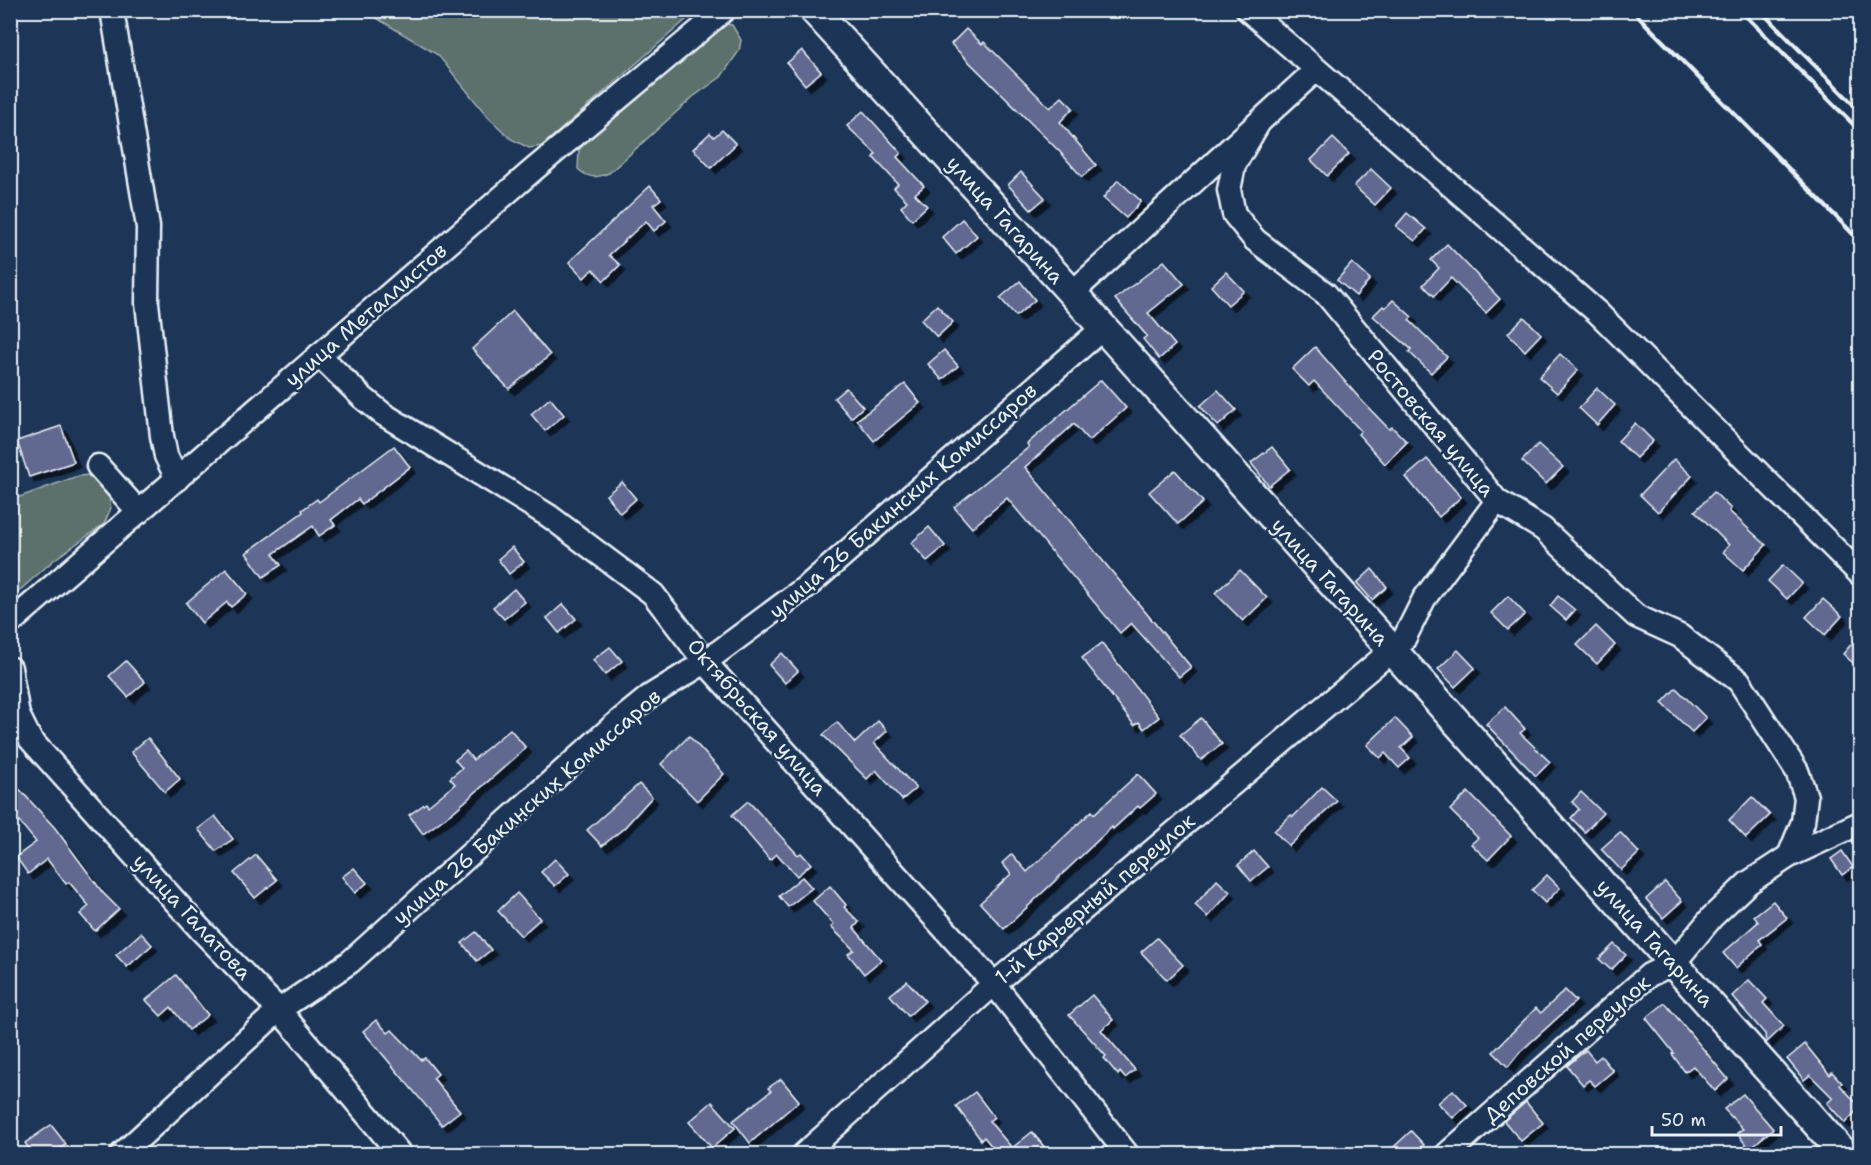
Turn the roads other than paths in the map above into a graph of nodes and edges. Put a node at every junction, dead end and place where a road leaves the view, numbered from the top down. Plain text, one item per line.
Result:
1 (112, 10) edge
2 (724, 10) edge
3 (814, 10) edge
4 (1248, 10) edge
5 (1316, 70) junction
6 (1258, 124) junction
7 (1072, 293) junction
8 (1103, 328) junction
9 (320, 355) junction
10 (99, 466) dead end
11 (177, 479) junction
12 (1497, 501) junction
13 (139, 512) junction
14 (1860, 574) edge
15 (10, 622) edge
16 (1391, 651) junction
17 (705, 662) junction
18 (10, 668) edge
19 (1860, 823) edge
20 (1789, 856) junction
21 (1674, 963) junction
22 (994, 984) junction
23 (279, 1010) junction
24 (122, 1155) edge
25 (400, 1155) edge
26 (804, 1155) edge
27 (1127, 1155) edge
28 (1447, 1155) edge
29 (1844, 1155) edge

1 - 11 street
2 - 9 street, улица Металлистов
3 - 7 main road, улица Гагарина
4 - 5 street
5 - 6 street
5 - 14 street
6 - 7 street
6 - 12 street, Ростовская улица
7 - 8 main road, улица Гагарина
8 - 16 main road, улица Гагарина
8 - 17 street, улица 26 Бакинских Комиссаров
9 - 11 street, улица Металлистов
9 - 17 street, Октябрьская улица
10 - 13 street
11 - 13 street, улица Металлистов
12 - 16 street, 1-й Карьерный переулок
12 - 20 street, Ростовская улица
13 - 15 street, улица Металлистов
16 - 21 main road, улица Гагарина
16 - 22 street, 1-й Карьерный переулок
17 - 22 street, Октябрьская улица
17 - 23 street, улица 26 Бакинских Комиссаров
18 - 23 street, улица Галатова
19 - 20 street, Деповской переулок
20 - 21 street, Деповской переулок
21 - 28 street, Деповской переулок
21 - 29 main road, улица Гагарина
22 - 26 street, 1-й Карьерный переулок
22 - 27 street, Октябрьская улица
23 - 24 street, улица 26 Бакинских Комиссаров
23 - 25 street, улица Галатова

